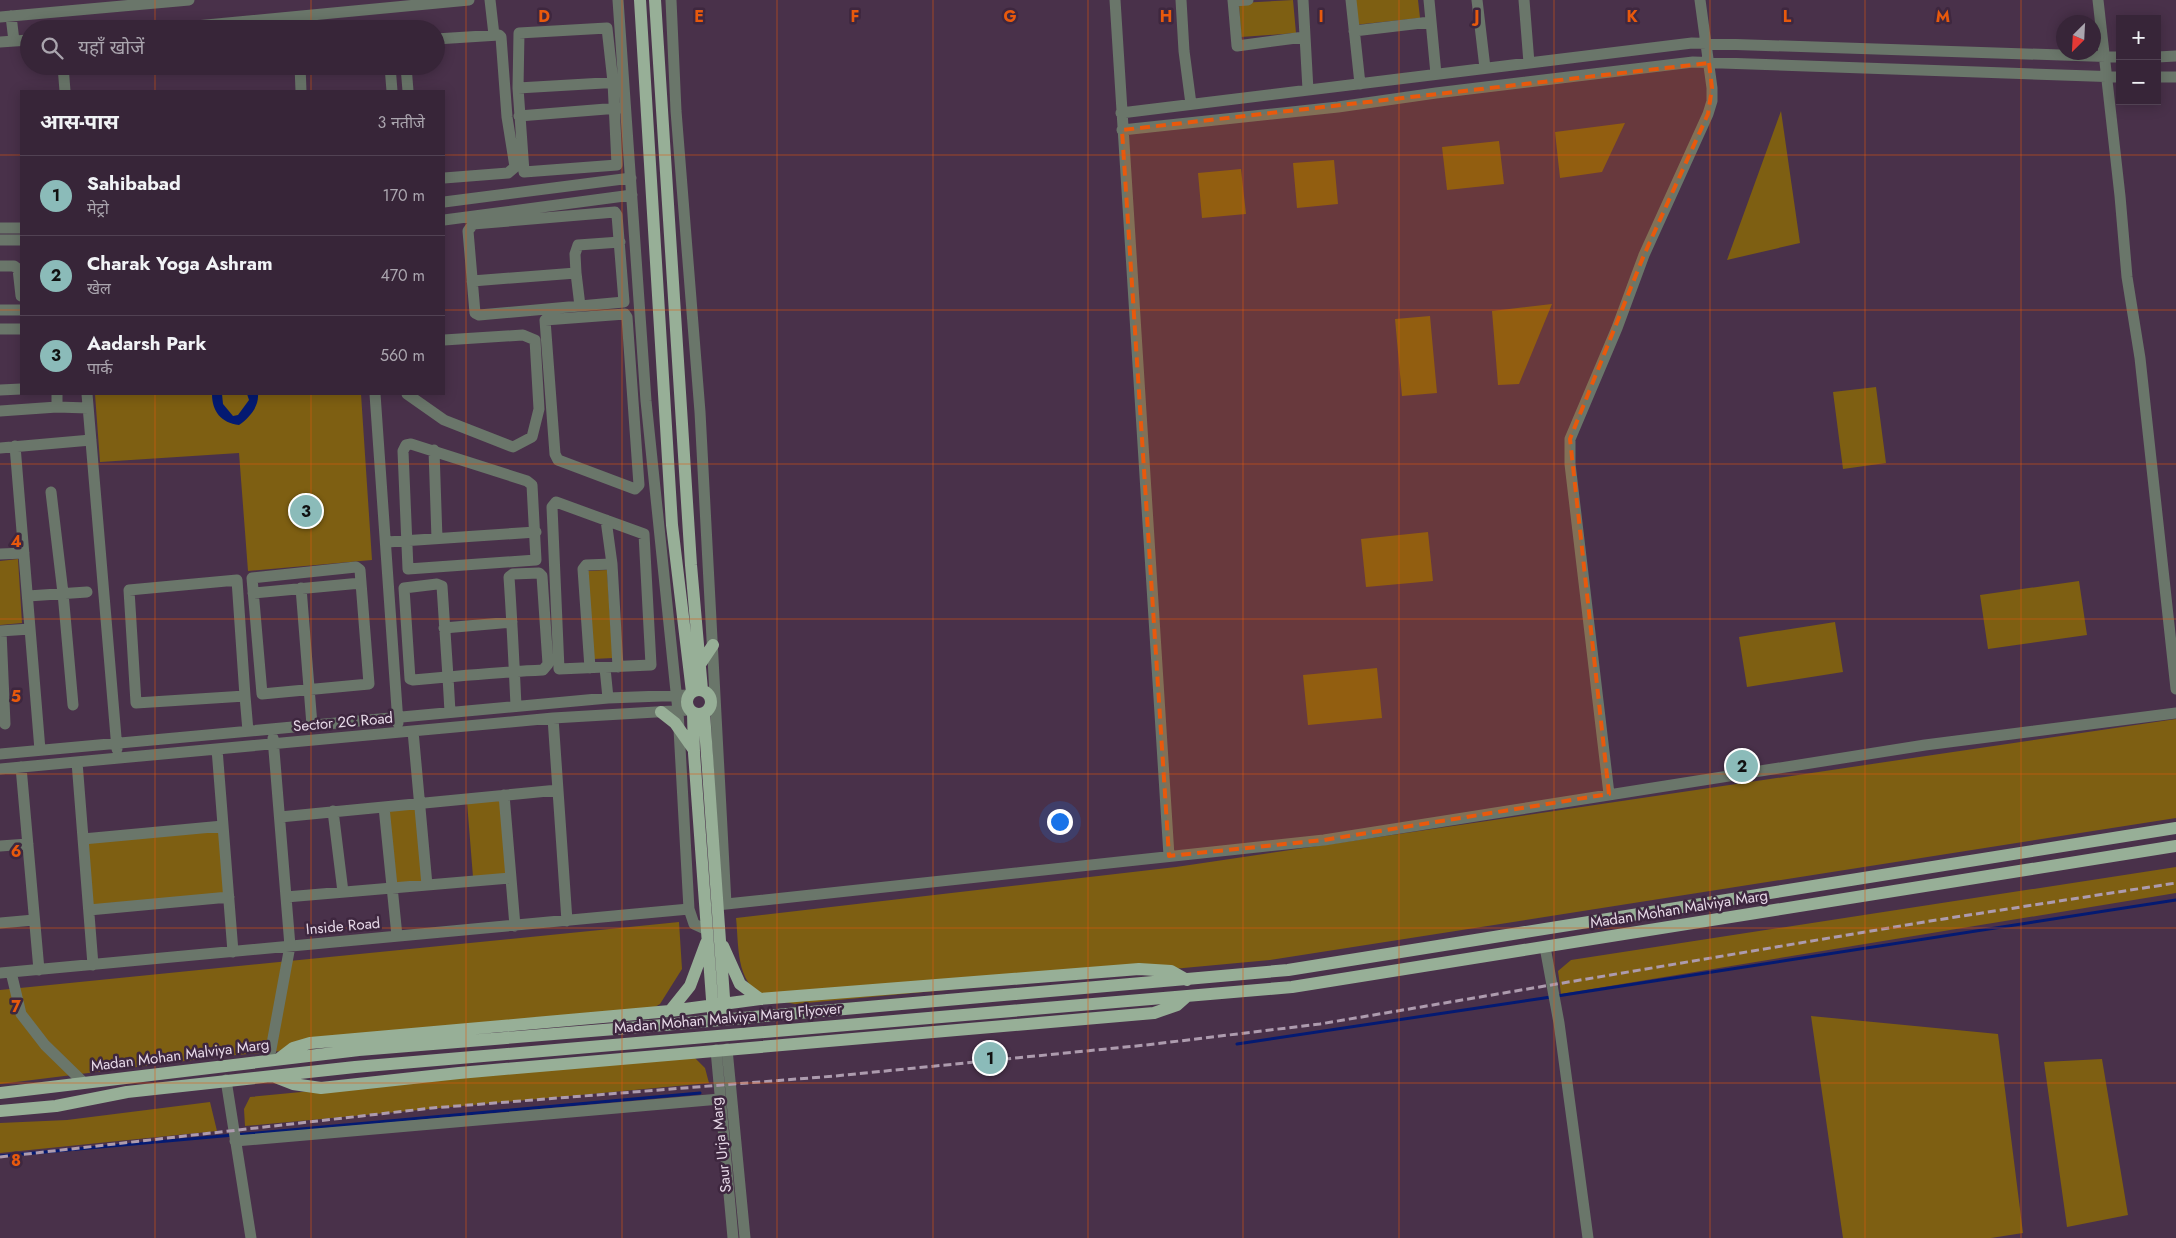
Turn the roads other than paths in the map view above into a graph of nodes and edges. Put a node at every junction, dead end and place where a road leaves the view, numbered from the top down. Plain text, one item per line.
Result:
1 (189, 0) edge
2 (469, 0) edge
3 (490, 0) edge
4 (618, 0) edge
5 (640, 0) edge
6 (654, 0) edge
7 (670, 0) edge
8 (1115, 0) edge
9 (1181, 0) edge
10 (1233, 0) edge
11 (1248, 0) edge
12 (1303, 0) edge
13 (1351, 0) edge
14 (1429, 0) edge
15 (1478, 0) edge
16 (1524, 0) edge
17 (1700, 0) edge
18 (2098, 0) edge
19 (6, 16) edge
20 (295, 16) junction
21 (255, 20) edge
22 (296, 20) edge
23 (1430, 22) junction
24 (1354, 31) junction
25 (494, 35) junction
26 (1304, 37) junction
27 (445, 38) edge
28 (14, 41) junction
29 (20, 41) edge
30 (0, 42) edge
31 (1705, 44) junction
32 (1917, 50) junction
33 (2161, 56) edge
34 (2176, 56) edge
35 (2105, 57) junction
36 (2116, 57) edge
37 (1528, 63) junction
38 (1708, 63) junction
39 (1484, 68) junction
40 (1916, 70) junction
41 (1436, 74) junction
42 (64, 75) edge
43 (300, 75) edge
44 (391, 75) edge
45 (407, 75) edge
46 (2107, 77) junction
47 (2116, 77) edge
48 (2161, 77) edge
49 (2176, 77) edge
50 (618, 82) junction
51 (1360, 84) junction
52 (518, 88) junction
53 (65, 90) edge
54 (301, 90) edge
55 (392, 90) edge
56 (408, 90) edge
57 (1308, 90) junction
58 (1191, 104) junction
59 (619, 108) junction
60 (1121, 113) junction
61 (519, 116) junction
62 (1122, 130) junction
63 (445, 178) edge
64 (631, 178) junction
65 (632, 196) junction
66 (445, 202) edge
67 (445, 220) edge
68 (0, 228) edge
69 (20, 228) edge
70 (0, 240) edge
71 (20, 240) edge
72 (620, 242) junction
73 (0, 266) edge
74 (576, 273) junction
75 (472, 280) junction
76 (20, 287) edge
77 (639, 294) junction
78 (624, 296) junction
79 (580, 306) junction
80 (0, 310) edge
81 (20, 310) edge
82 (20, 328) edge
83 (0, 329) edge
84 (445, 340) edge
85 (20, 389) edge
86 (0, 390) edge
87 (57, 395) edge
88 (87, 395) edge
89 (375, 395) edge
90 (409, 395) edge
91 (646, 401) junction
92 (633, 402) junction
93 (56, 408) junction
94 (88, 408) junction
95 (0, 411) edge
96 (91, 440) junction
97 (15, 446) junction
98 (0, 448) edge
99 (434, 450) junction
100 (51, 492) dead end
101 (606, 520) junction
102 (536, 532) junction
103 (437, 539) junction
104 (406, 541) junction
105 (387, 542) junction
106 (24, 553) junction
107 (0, 554) edge
108 (612, 564) junction
109 (361, 583) junction
110 (301, 588) junction
111 (88, 592) dead end
112 (253, 592) junction
113 (63, 594) junction
114 (28, 596) junction
115 (512, 622) junction
116 (444, 628) junction
117 (30, 629) junction
118 (1, 631) edge
119 (713, 645) junction
120 (699, 666) junction
121 (618, 667) junction
122 (590, 668) junction
123 (606, 668) junction
124 (514, 671) junction
125 (448, 677) junction
126 (310, 690) junction
127 (2176, 690) edge
128 (690, 693) junction
129 (245, 696) junction
130 (608, 698) junction
131 (73, 705) dead end
132 (516, 706) junction
133 (450, 712) junction
134 (661, 712) junction
135 (691, 712) junction
136 (2176, 713) edge
137 (398, 717) junction
138 (553, 718) junction
139 (5, 724) dead end
140 (312, 725) junction
141 (678, 727) junction
142 (273, 729) junction
143 (248, 731) junction
144 (413, 731) junction
145 (399, 732) junction
146 (116, 743) junction
147 (274, 744) junction
148 (217, 749) junction
149 (40, 750) junction
150 (694, 750) junction
151 (0, 754) edge
152 (118, 758) junction
153 (78, 762) junction
154 (21, 767) junction
155 (0, 769) edge
156 (558, 790) junction
157 (1609, 794) junction
158 (504, 796) junction
159 (420, 804) junction
160 (384, 807) junction
161 (333, 812) junction
162 (280, 817) junction
163 (223, 826) junction
164 (2176, 828) edge
165 (84, 839) junction
166 (28, 844) junction
167 (0, 846) edge
168 (2176, 846) edge
169 (1169, 856) junction
170 (511, 878) junction
171 (427, 885) junction
172 (392, 888) junction
173 (343, 892) junction
174 (229, 897) junction
175 (286, 897) junction
176 (722, 904) junction
177 (89, 910) junction
178 (689, 910) junction
179 (34, 920) junction
180 (567, 921) junction
181 (0, 923) edge
182 (515, 926) junction
183 (711, 935) junction
184 (397, 936) junction
185 (290, 946) junction
186 (1545, 947) junction
187 (233, 952) junction
188 (93, 965) junction
189 (38, 970) junction
190 (6, 973) edge
191 (1187, 980) junction
192 (1186, 997) junction
193 (760, 999) junction
194 (718, 1004) junction
195 (670, 1011) junction
196 (722, 1050) junction
197 (274, 1059) junction
198 (273, 1076) junction
199 (226, 1080) junction
200 (84, 1083) junction
201 (0, 1092) edge
202 (720, 1099) junction
203 (0, 1111) edge
204 (235, 1140) junction
205 (251, 1238) edge
206 (733, 1238) edge
207 (746, 1238) edge
208 (1588, 1238) edge

1 - 19 street
2 - 20 street
3 - 25 street
4 - 50 street
5 - 128 main road
6 - 120 main road
7 - 119 street
8 - 60 street
9 - 58 street
10 - 11 street
10 - 26 street
12 - 26 street
13 - 24 street
14 - 23 street
15 - 39 street
16 - 37 street
17 - 31 street
18 - 35 street
19 - 28 street
20 - 21 street
20 - 22 street
23 - 24 street
23 - 41 street
24 - 51 street
25 - 27 street
25 - 63 street
26 - 57 street
28 - 29 street
28 - 30 street
31 - 32 street
31 - 37 street
31 - 38 street
32 - 35 street
32 - 40 street
33 - 34 street
35 - 36 street
35 - 46 street
37 - 39 street
38 - 40 street
38 - 62 street
38 - 157 street
39 - 41 street
40 - 46 street
41 - 51 street
42 - 53 street
43 - 54 street
44 - 55 street
45 - 56 street
46 - 47 street
46 - 127 street
48 - 49 street
50 - 52 street
50 - 52 street
50 - 59 street
51 - 57 street
52 - 61 street
57 - 58 street
58 - 60 street
59 - 61 street
59 - 61 street
59 - 64 street
60 - 62 street
62 - 169 street
64 - 65 street
64 - 66 street
65 - 67 street
65 - 77 street
68 - 69 street
70 - 71 street
72 - 74 street
72 - 75 street
72 - 78 street
73 - 76 street
74 - 75 street
74 - 79 street
75 - 79 street
77 - 78 street
77 - 91 street
78 - 79 street
80 - 81 street
82 - 83 street
84 - 90 street
85 - 86 street
87 - 93 street
88 - 94 street
89 - 105 street
91 - 92 street
91 - 128 street
92 - 92 street
93 - 94 street
93 - 95 street
94 - 96 street
96 - 97 street
96 - 146 street
97 - 98 street
97 - 106 street
99 - 102 street
99 - 103 street
99 - 104 street
100 - 113 street
101 - 108 street
101 - 121 street
101 - 122 street
102 - 103 street
102 - 104 street
103 - 104 street
104 - 105 street
105 - 137 street
106 - 107 street
106 - 114 street
108 - 121 street
108 - 122 street
109 - 110 street
109 - 112 street
109 - 126 street
110 - 112 street
110 - 126 street
111 - 113 street
112 - 126 street
113 - 114 street
113 - 131 street
114 - 117 street
115 - 116 street
115 - 124 street
115 - 124 street
116 - 125 street
116 - 125 street
117 - 118 street
117 - 149 street
118 - 139 street
119 - 120 main road
119 - 176 street
120 - 128 main road
121 - 123 street
122 - 123 street
123 - 130 street
124 - 125 street
124 - 132 street
125 - 133 street
126 - 140 street
128 - 130 street, Sector 2C Road
128 - 135 main road
128 - 135 main road
129 - 129 street
129 - 143 street
130 - 132 street, Sector 2C Road
132 - 133 street, Sector 2C Road
133 - 137 street, Sector 2C Road
134 - 135 street, Sector 2C Road
134 - 138 street, Sector 2C Road
134 - 141 main road
135 - 141 street
135 - 150 main road
135 - 176 main road
136 - 157 street
137 - 140 street, Sector 2C Road
137 - 145 street
138 - 144 street, Sector 2C Road
138 - 156 street
140 - 142 street, Sector 2C Road
141 - 150 main road
141 - 178 street
142 - 143 street, Sector 2C Road
142 - 147 street
143 - 146 street, Sector 2C Road
144 - 145 street, Sector 2C Road
144 - 159 street
145 - 147 street, Sector 2C Road
146 - 149 street, Sector 2C Road
146 - 152 street
147 - 148 street, Sector 2C Road
147 - 162 street
148 - 152 street, Sector 2C Road
148 - 163 street
149 - 151 street, Sector 2C Road
150 - 183 main road
152 - 153 street, Sector 2C Road
153 - 154 street, Sector 2C Road
153 - 165 street
154 - 155 street, Sector 2C Road
154 - 166 street
156 - 158 street
156 - 180 street
157 - 169 street
158 - 159 street
158 - 170 street
159 - 160 street
159 - 171 street
160 - 161 street
160 - 172 street
161 - 162 street
161 - 173 street
162 - 175 street
163 - 165 street
163 - 174 street
164 - 191 main road, Madan Mohan Malviya Marg
165 - 177 street
166 - 167 street
166 - 179 street
168 - 186 main road, Madan Mohan Malviya Marg
169 - 176 street
170 - 171 street
170 - 182 street
171 - 172 street
172 - 173 street
172 - 184 street
173 - 175 street
174 - 177 street
174 - 187 street
175 - 185 street
176 - 183 main road
177 - 188 street
178 - 180 street, Inside Road
178 - 183 street
179 - 181 street
179 - 189 street
180 - 182 street, Inside Road
182 - 184 street, Inside Road
183 - 193 main road
183 - 194 main road
183 - 195 main road
184 - 185 street, Inside Road
185 - 187 street, Inside Road
185 - 197 street
186 - 192 main road, Madan Mohan Malviya Marg
186 - 208 street
187 - 188 street, Inside Road
188 - 189 street, Inside Road
189 - 190 street, Inside Road
190 - 200 street
191 - 193 main road
191 - 197 main road, Madan Mohan Malviya Marg Flyover
192 - 196 main road
192 - 198 main road, Madan Mohan Malviya Marg Flyover
193 - 194 main road
194 - 195 main road
194 - 196 main road
195 - 197 main road
196 - 198 main road
196 - 202 street, Saur Urja Marg
196 - 207 street, Saur Urja Marg
197 - 200 main road, Madan Mohan Malviya Marg
198 - 199 main road, Madan Mohan Malviya Marg
199 - 203 main road, Madan Mohan Malviya Marg
199 - 204 street
200 - 201 main road, Madan Mohan Malviya Marg
202 - 204 street
202 - 206 street, Saur Urja Marg
204 - 205 street

